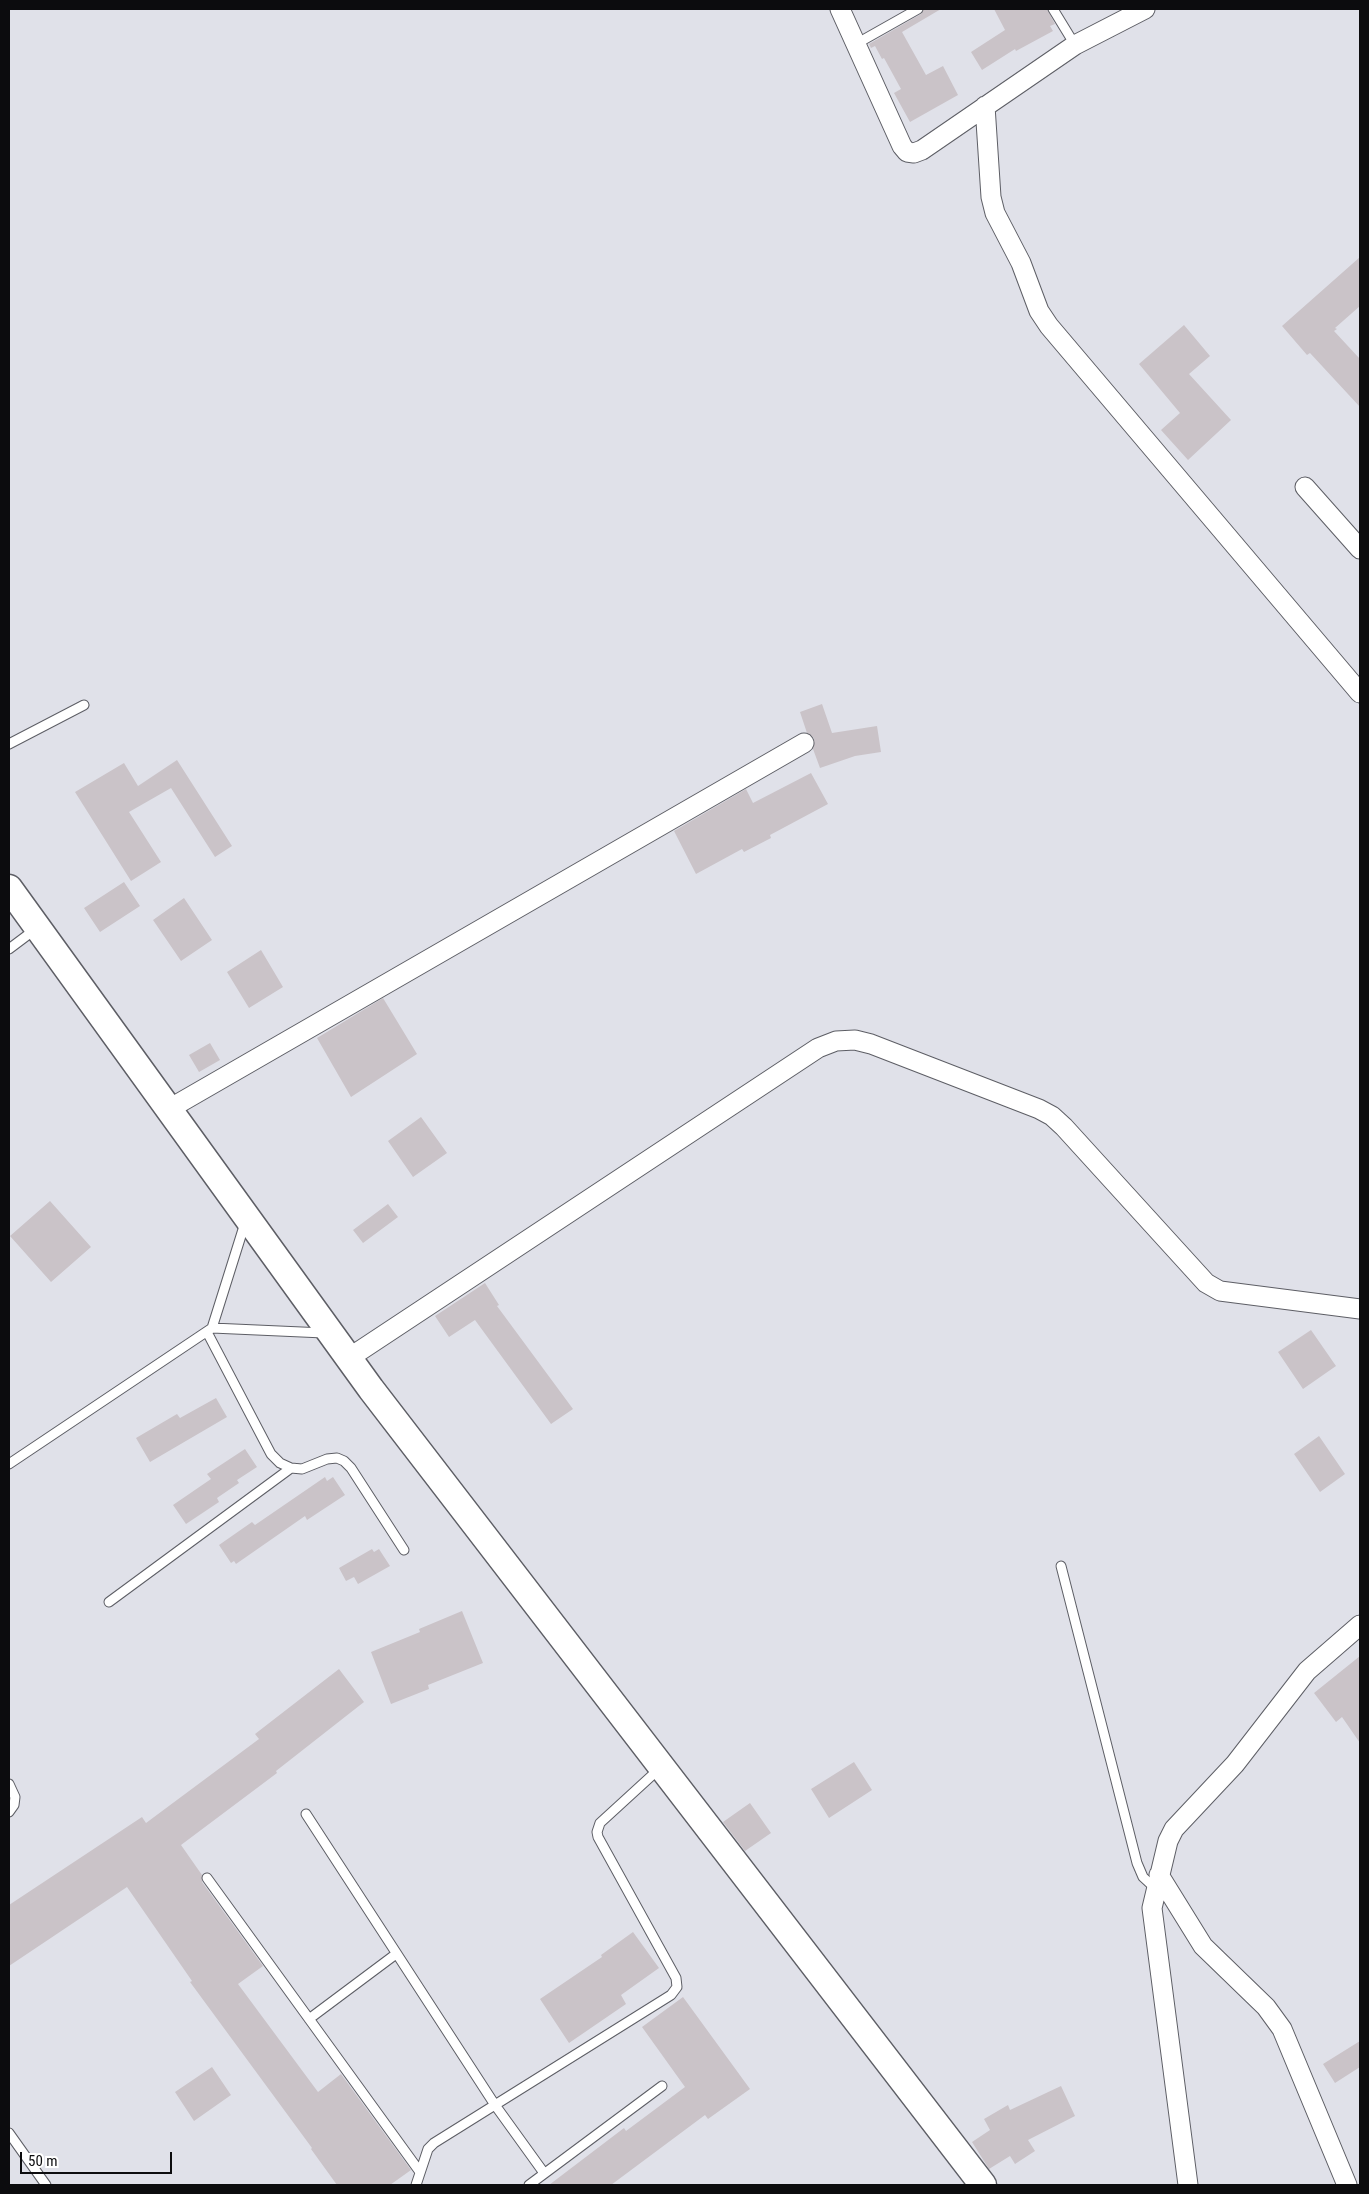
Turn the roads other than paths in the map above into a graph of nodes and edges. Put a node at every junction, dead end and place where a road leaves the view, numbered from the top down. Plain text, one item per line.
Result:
1 (840, 9) edge
2 (918, 9) edge
3 (1053, 9) edge
4 (1145, 9) edge
5 (856, 44) junction
6 (1075, 44) junction
7 (985, 106) junction
8 (1305, 487) dead end
9 (1360, 549) edge
10 (1360, 693) edge
11 (84, 705) dead end
12 (9, 744) edge
13 (804, 744) dead end
14 (9, 888) edge
15 (38, 927) junction
16 (9, 949) edge
17 (169, 1109) junction
18 (247, 1218) junction
19 (1360, 1309) edge
20 (210, 1330) junction
21 (331, 1333) junction
22 (349, 1358) junction
23 (9, 1464) edge
24 (291, 1468) junction
25 (404, 1550) dead end
26 (1061, 1566) dead end
27 (109, 1602) dead end
28 (1360, 1625) edge
29 (661, 1767) junction
30 (9, 1784) edge
31 (9, 1812) edge
32 (306, 1814) dead end
33 (207, 1878) dead end
34 (1158, 1882) junction
35 (396, 1954) junction
36 (309, 2018) junction
37 (662, 2086) dead end
38 (495, 2105) junction
39 (9, 2133) edge
40 (420, 2172) junction
41 (544, 2174) junction
42 (46, 2185) edge
43 (416, 2185) edge
44 (529, 2185) edge
45 (983, 2185) edge
46 (1188, 2185) edge
47 (1347, 2185) edge

1 - 5 street
2 - 5 lane
3 - 6 lane
4 - 6 street
5 - 7 street
6 - 7 street
7 - 10 street
8 - 9 street
11 - 12 lane
13 - 17 street
14 - 15 main road
15 - 16 lane
15 - 17 main road
17 - 18 main road
18 - 20 lane
18 - 21 main road
19 - 22 street
20 - 21 lane
20 - 23 lane
20 - 24 lane
21 - 22 main road
22 - 29 main road
24 - 25 lane
24 - 27 lane
26 - 34 lane
28 - 34 street
29 - 38 lane
29 - 45 main road
30 - 31 lane
32 - 35 lane
33 - 36 lane
34 - 46 street
34 - 47 street
35 - 36 lane
35 - 38 lane
36 - 40 lane
37 - 41 lane
38 - 40 lane
38 - 41 lane
39 - 42 lane
40 - 43 lane
41 - 44 lane

